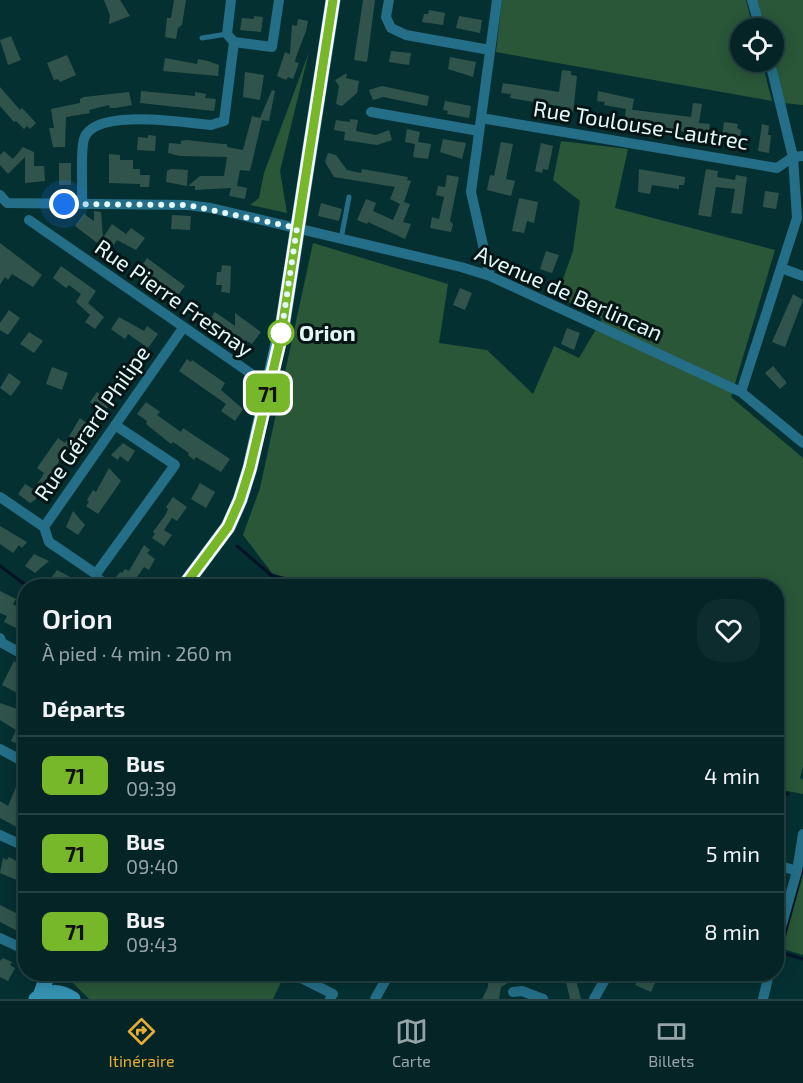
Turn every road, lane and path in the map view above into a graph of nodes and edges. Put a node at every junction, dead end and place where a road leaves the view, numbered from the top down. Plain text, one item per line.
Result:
1 (231, 0) edge
2 (279, 0) edge
3 (333, 0) edge
4 (388, 0) edge
5 (497, 0) edge
6 (752, 0) edge
7 (757, 18) edge
8 (201, 38) dead end
9 (231, 38) junction
10 (490, 50) junction
11 (773, 72) edge
12 (371, 112) dead end
13 (481, 118) junction
14 (479, 131) junction
15 (798, 157) edge
16 (349, 197) dead end
17 (4, 199) edge
18 (82, 204) junction
19 (29, 220) dead end
20 (297, 228) junction
21 (341, 239) junction
22 (781, 268) junction
23 (490, 276) junction
24 (803, 276) edge
25 (183, 328) junction
26 (269, 386) junction
27 (741, 392) junction
28 (116, 425) junction
29 (803, 443) edge
30 (0, 497) edge
31 (44, 527) junction
32 (96, 574) junction
33 (103, 579) edge
34 (189, 579) edge
35 (1, 643) edge
36 (18, 652) edge
37 (0, 750) edge
38 (18, 759) edge
39 (803, 834) edge
40 (0, 835) edge
41 (18, 843) edge
42 (784, 867) edge
43 (797, 871) junction
44 (784, 917) edge
45 (0, 938) edge
46 (17, 946) dead end
47 (45, 981) edge
48 (60, 981) edge
49 (306, 981) edge
50 (385, 981) edge
51 (604, 981) edge
52 (767, 981) edge
53 (513, 992) dead end
54 (70, 997) edge
55 (331, 997) edge
56 (38, 998) edge
57 (343, 999) edge
58 (375, 999) edge
59 (543, 999) edge
60 (594, 999) edge
61 (763, 999) edge

1 - 9 street
2 - 9 street
3 - 20 street
4 - 10 street
5 - 10 street
6 - 7 street
8 - 9 lane
9 - 18 street
10 - 13 street
11 - 15 street
12 - 14 street
13 - 14 street
13 - 15 street, Rue Toulouse-Lautrec
14 - 23 street
15 - 22 street
16 - 21 lane
17 - 18 street, Avenue de Berlincan
18 - 20 street, Avenue de Berlincan
19 - 25 street, Rue Pierre Fresnay
20 - 21 street, Avenue de Berlincan
20 - 26 street
21 - 23 street, Avenue de Berlincan
22 - 24 street
22 - 27 street
23 - 27 street, Avenue de Berlincan
25 - 26 street, Rue Pierre Fresnay
25 - 28 street, Rue Gérard Philipe
26 - 34 street
27 - 29 street, Avenue de Berlincan
28 - 31 street, Rue Gérard Philipe
28 - 32 street
30 - 31 street, Rue Gérard Philipe
31 - 32 street
32 - 33 lane
35 - 36 street
37 - 38 street
39 - 43 street
40 - 41 street
42 - 43 street
43 - 44 street
45 - 46 street
47 - 56 street
48 - 54 street
49 - 55 street
50 - 58 street
51 - 60 street
52 - 61 street
53 - 59 street
54 - 56 street
55 - 57 street

